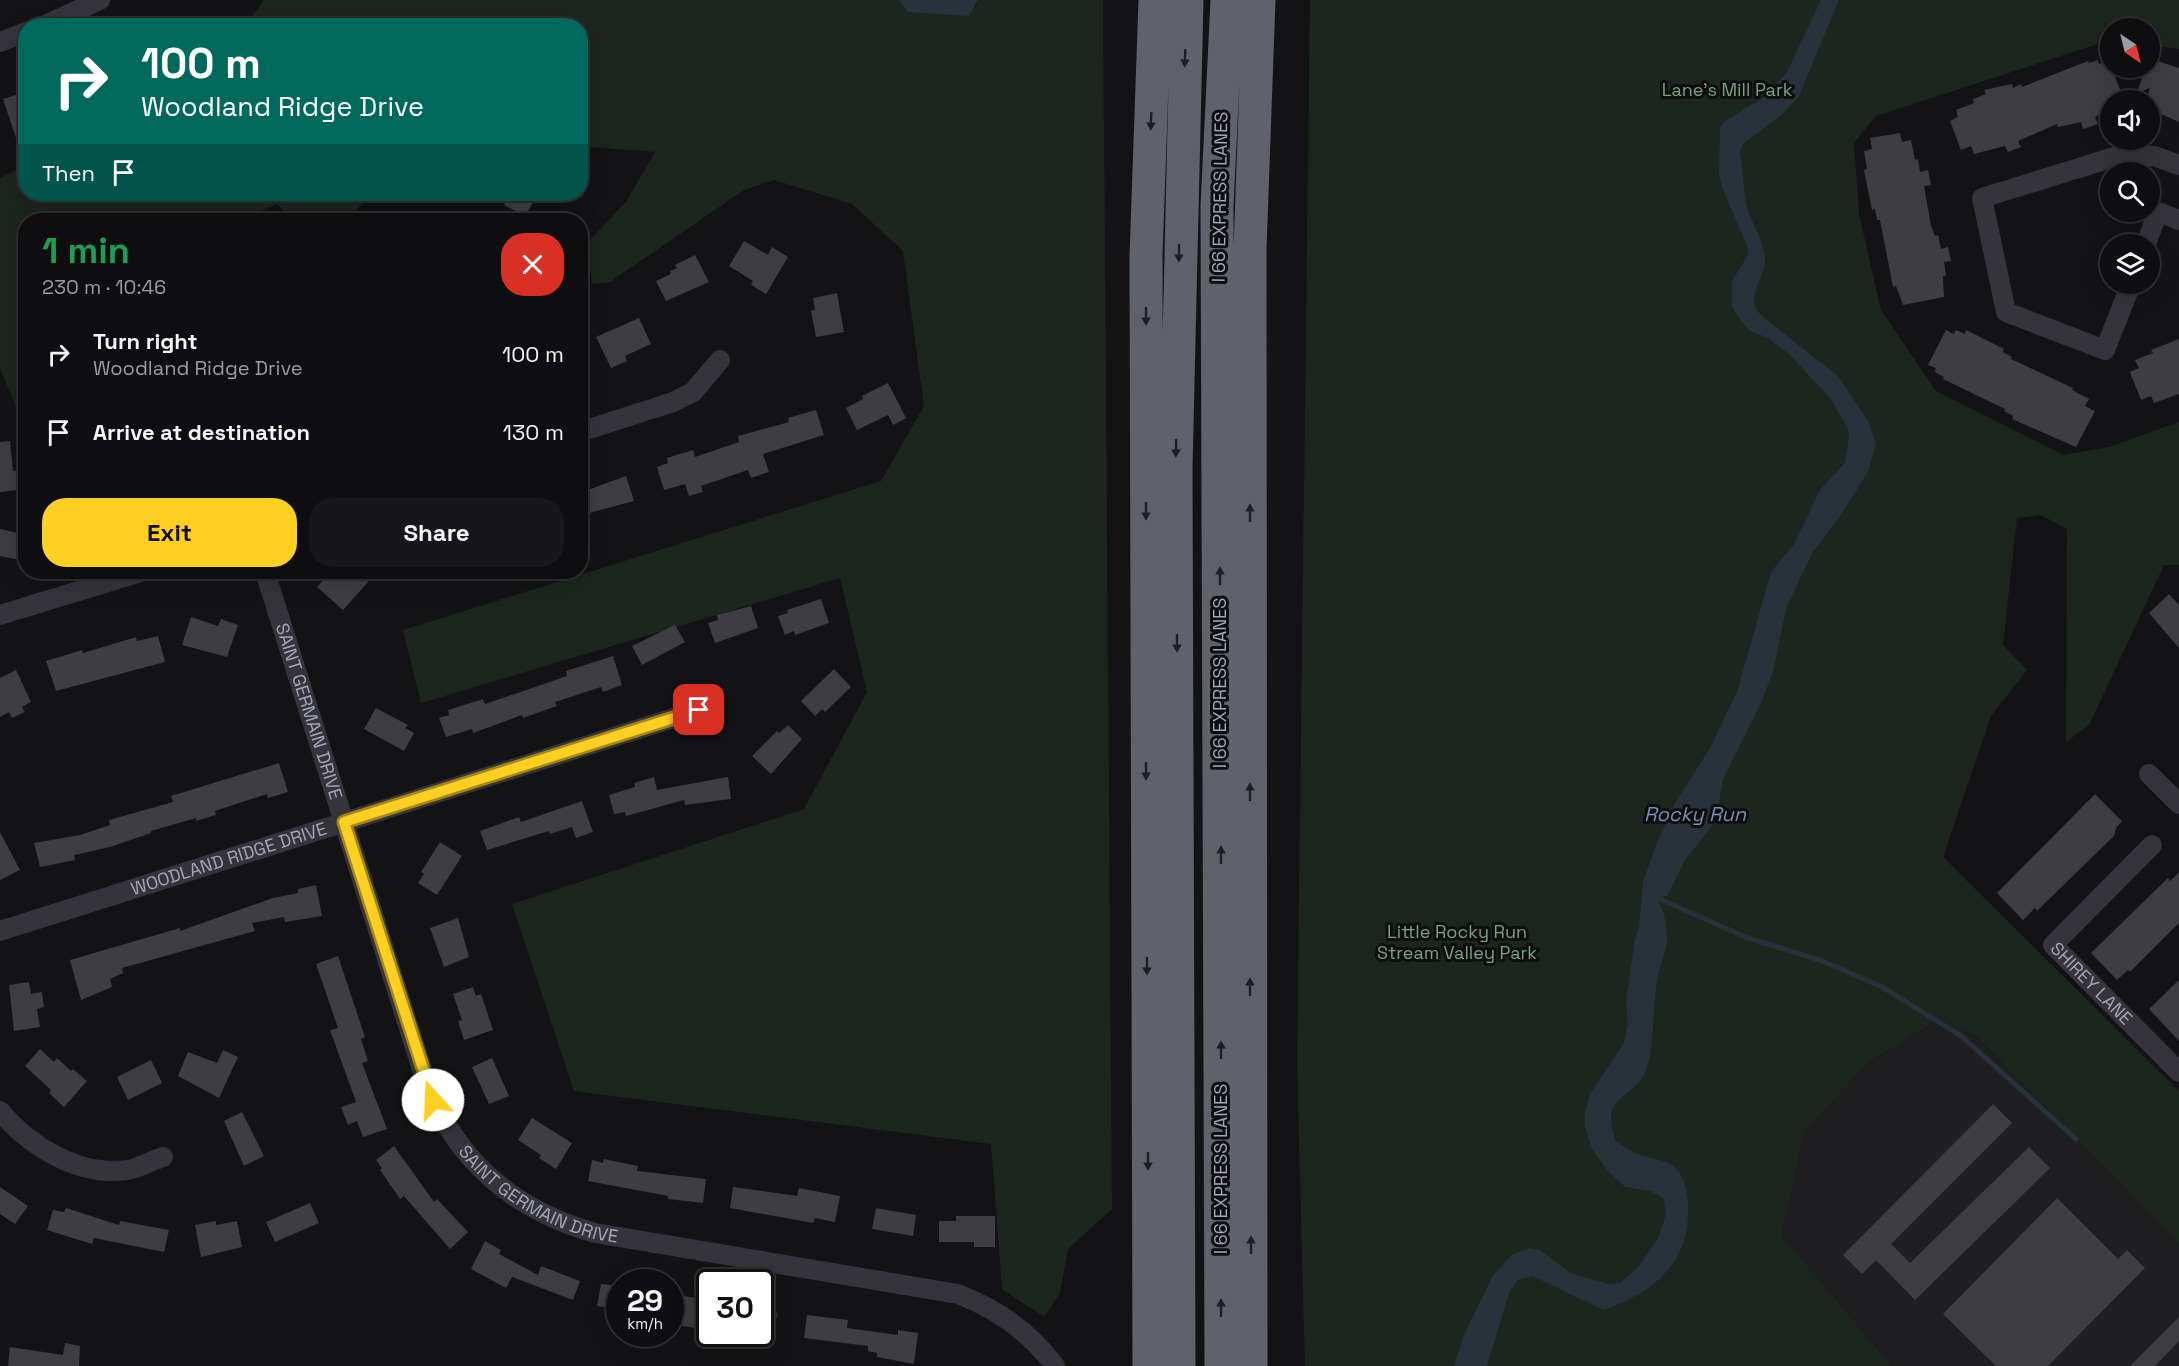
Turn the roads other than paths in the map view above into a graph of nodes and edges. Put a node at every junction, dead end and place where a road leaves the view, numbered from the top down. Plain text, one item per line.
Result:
1 (100, 0) edge
2 (1155, 0) edge
3 (1187, 0) edge
4 (1227, 0) edge
5 (1259, 0) edge
6 (61, 18) edge
7 (18, 35) edge
8 (0, 42) edge
9 (2179, 165) edge
10 (2179, 220) edge
11 (2150, 234) edge
12 (2127, 294) edge
13 (720, 360) dead end
14 (588, 429) edge
15 (118, 579) edge
16 (267, 579) edge
17 (0, 615) edge
18 (699, 710) dead end
19 (2149, 774) dead end
20 (2179, 804) edge
21 (344, 822) junction
22 (2152, 845) dead end
23 (0, 932) edge
24 (2179, 1072) edge
25 (0, 1111) edge
26 (163, 1157) dead end
27 (1055, 1366) edge
28 (1149, 1366) edge
29 (1179, 1366) edge
30 (1221, 1366) edge
31 (1251, 1366) edge

1 - 6 street
2 -> 28 highway
3 -> 29 highway
30 -> 4 highway, I 66 EXPRESS LANES
31 -> 5 highway
7 - 8 street
9 - 12 street
10 - 11 street
13 - 14 street
15 - 17 street
16 - 21 street, SAINT GERMAIN DRIVE
18 - 21 street, WOODLAND RIDGE DRIVE
19 - 20 street
21 - 23 street, WOODLAND RIDGE DRIVE
21 - 27 street, SAINT GERMAIN DRIVE
22 - 24 street, SHIREY LANE
25 - 26 street

